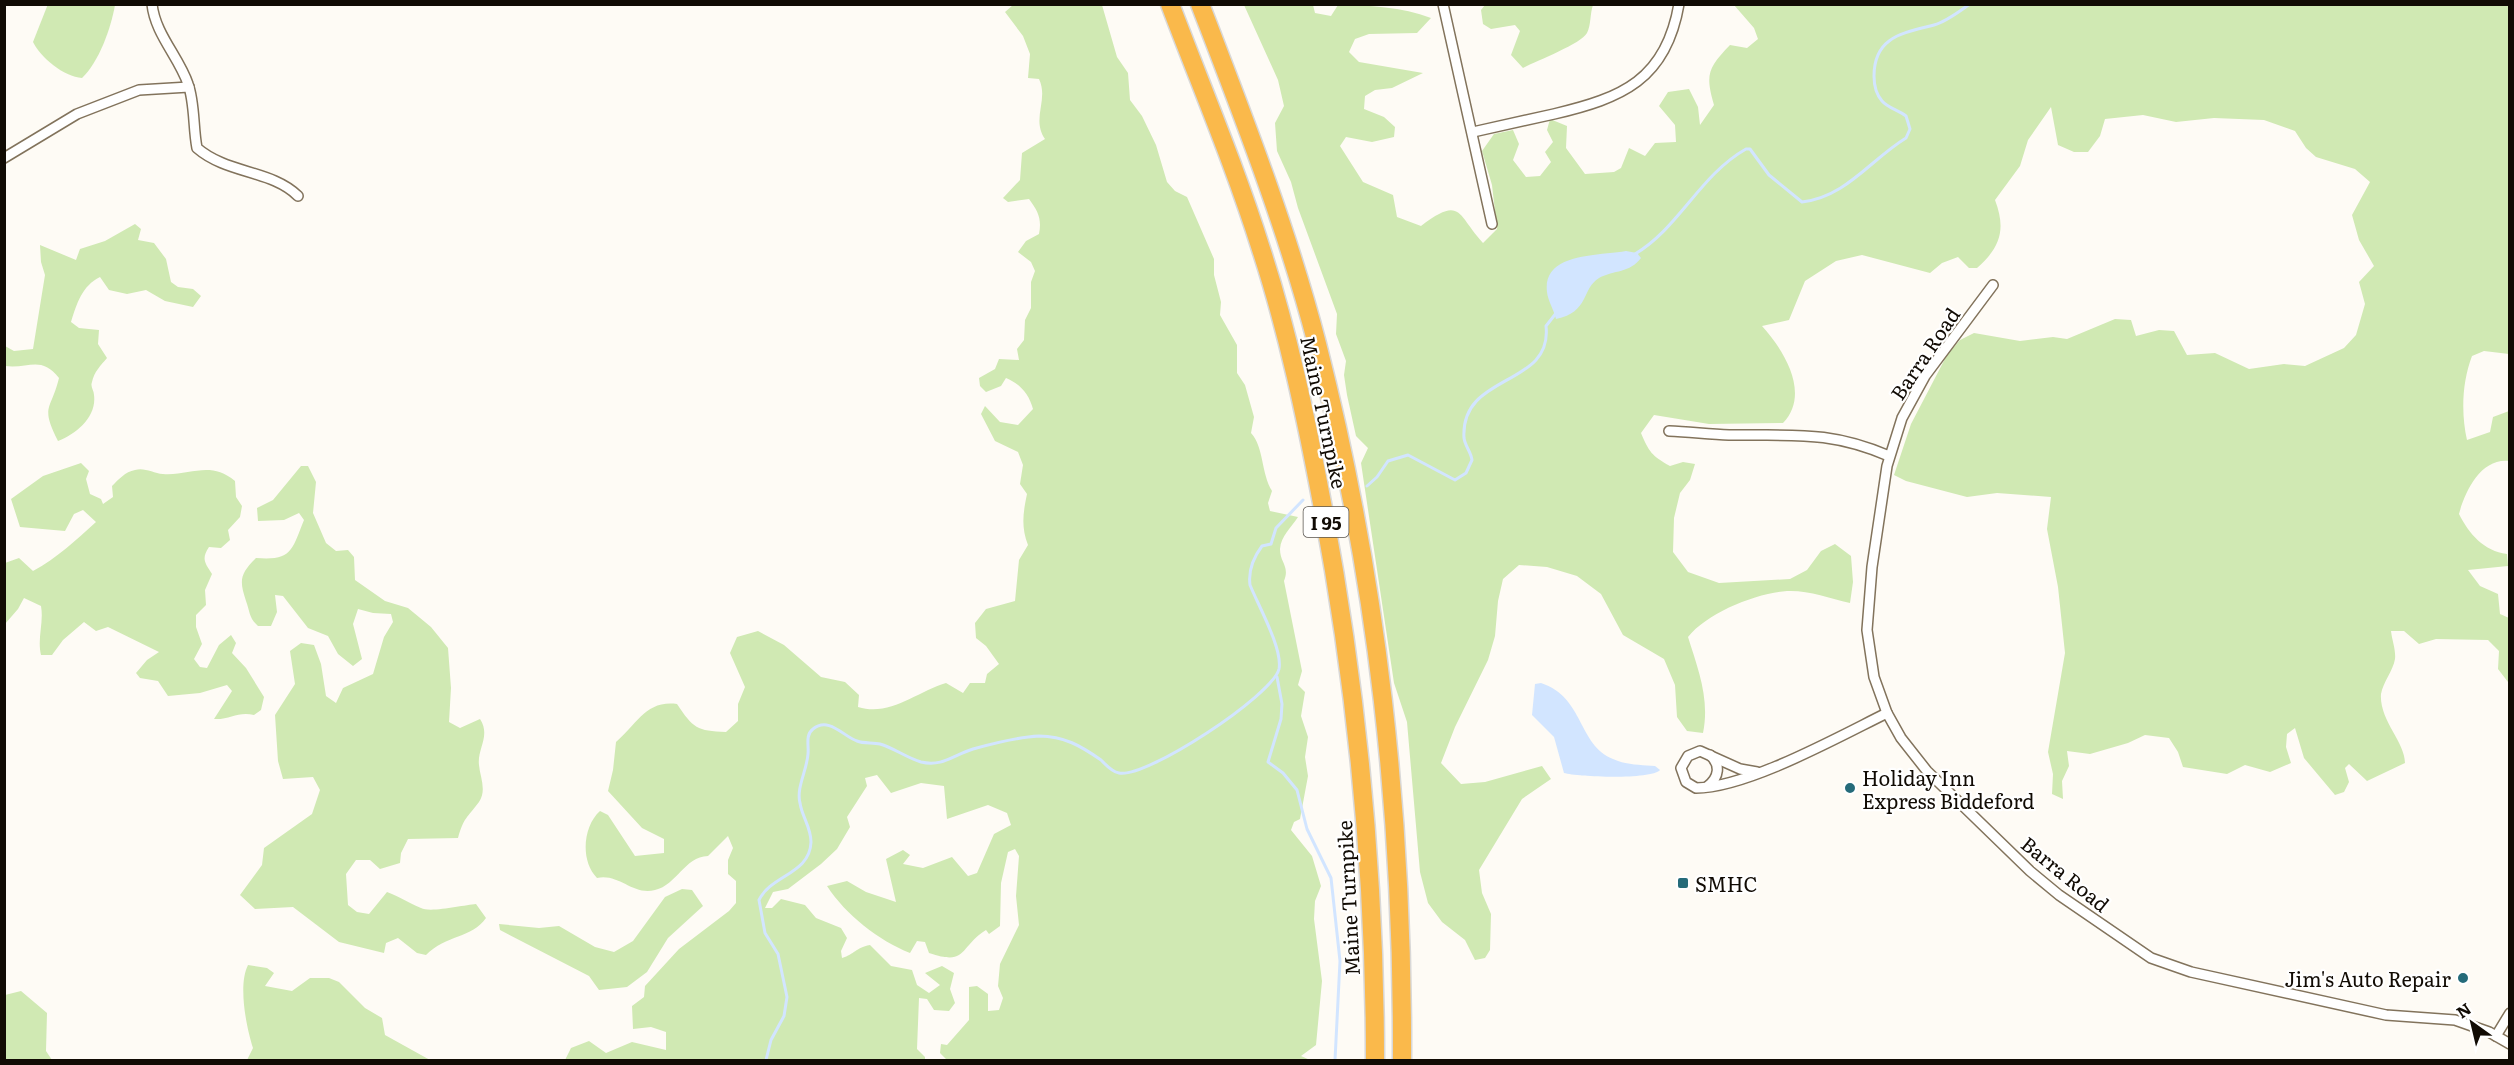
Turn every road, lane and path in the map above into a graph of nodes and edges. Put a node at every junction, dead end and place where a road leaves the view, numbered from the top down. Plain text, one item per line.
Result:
1 (152, 4) edge
2 (1170, 4) edge
3 (1200, 4) edge
4 (1443, 4) edge
5 (1679, 4) edge
6 (189, 87) junction
7 (1473, 132) junction
8 (4, 158) edge
9 (298, 196) dead end
10 (1492, 224) dead end
11 (1993, 285) dead end
12 (1669, 431) dead end
13 (1889, 456) junction
14 (1887, 713) junction
15 (1706, 753) junction
16 (1757, 772) junction
17 (1708, 786) junction
18 (2510, 1013) edge
19 (2496, 1036) junction
20 (1375, 1039) junction
21 (2510, 1044) edge
22 (1364, 1060) edge
23 (1375, 1060) edge
24 (1402, 1060) edge

1 - 6 street
2 - 20 highway, Maine Turnpike / I 95
3 - 24 highway, Maine Turnpike / I 95
4 - 7 street
5 - 7 street
6 - 8 street
6 - 9 street
7 - 10 street
11 - 13 street, Barra Road
12 - 13 street
13 - 14 street, Barra Road
14 - 16 street
14 - 19 street, Barra Road
15 - 16 street
15 - 17 street
15 - 17 street
16 - 17 street
18 - 19 street
19 - 21 street, Barra Road
20 - 22 highway
20 - 23 highway, Maine Turnpike / I 95

